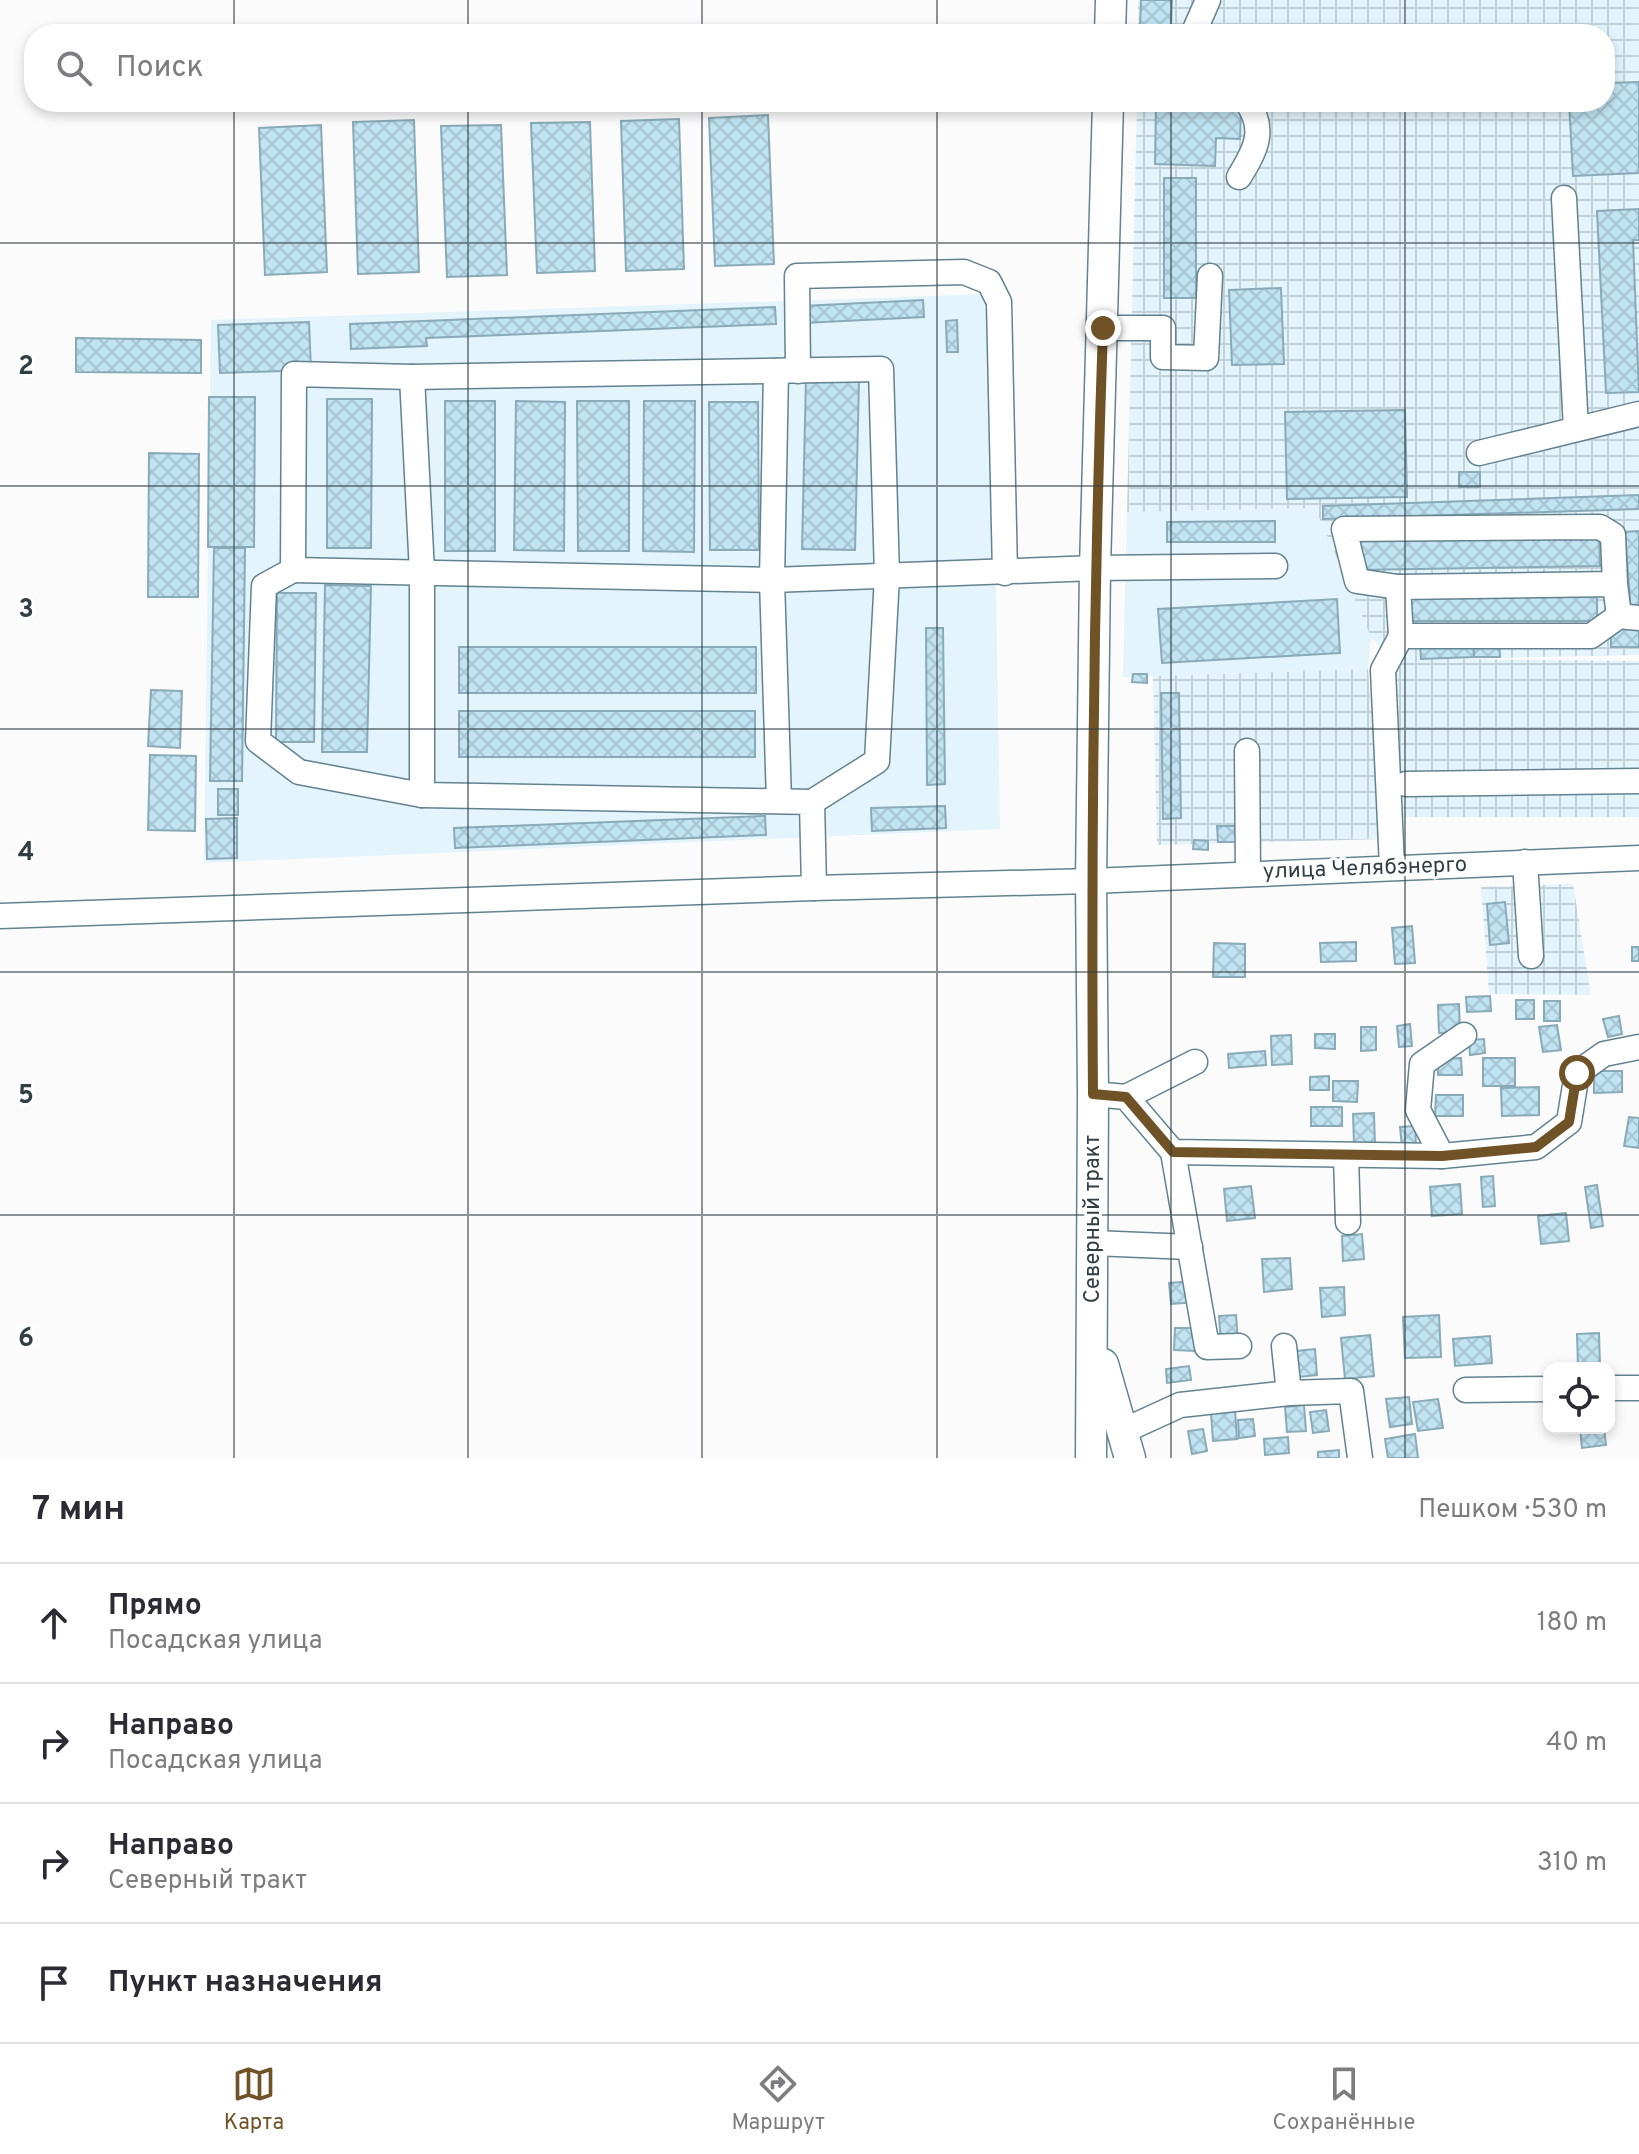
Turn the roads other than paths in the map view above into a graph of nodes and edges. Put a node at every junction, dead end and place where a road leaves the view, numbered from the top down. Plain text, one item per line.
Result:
1 (1111, 0) edge
2 (1208, 0) edge
3 (1110, 24) edge
4 (1197, 24) edge
5 (1108, 112) edge
6 (1254, 112) edge
7 (1239, 177) dead end
8 (1564, 198) dead end
9 (1210, 276) dead end
10 (1103, 328) junction
11 (787, 371) junction
12 (412, 377) junction
13 (1639, 414) edge
14 (1576, 429) junction
15 (1479, 453) dead end
16 (1275, 566) dead end
17 (1095, 568) junction
18 (293, 570) junction
19 (422, 572) junction
20 (1005, 573) junction
21 (887, 576) junction
22 (772, 580) junction
23 (1615, 584) junction
24 (1398, 587) junction
25 (1629, 617) edge
26 (1401, 636) junction
27 (1247, 751) dead end
28 (1639, 781) edge
29 (1406, 784) dead end
30 (422, 795) junction
31 (779, 801) junction
32 (812, 802) junction
33 (1639, 858) edge
34 (1525, 862) junction
35 (1392, 867) junction
36 (1248, 874) junction
37 (1091, 881) junction
38 (814, 888) junction
39 (0, 916) edge
40 (1531, 956) dead end
41 (1464, 1035) dead end
42 (1639, 1047) edge
43 (1195, 1062) dead end
44 (1093, 1094) junction
45 (1126, 1097) junction
46 (1173, 1152) junction
47 (1346, 1156) junction
48 (1442, 1156) junction
49 (1348, 1222) dead end
50 (1093, 1243) junction
51 (1190, 1247) junction
52 (1093, 1328) junction
53 (1239, 1346) dead end
54 (1284, 1346) dead end
55 (1615, 1388) edge
56 (1639, 1388) edge
57 (1543, 1389) edge
58 (1466, 1390) dead end
59 (1289, 1393) junction
60 (1126, 1445) edge
61 (1091, 1458) edge
62 (1360, 1458) edge

1 - 3 main road
2 - 4 street
5 - 10 main road, Северный тракт
6 - 7 street
8 - 14 street
9 - 10 street
10 - 17 main road, Северный тракт
11 - 12 street
11 - 20 street
11 - 21 street
11 - 22 street
12 - 18 street
12 - 19 street
13 - 14 street
14 - 15 street
16 - 17 street
17 - 20 street
17 - 37 main road, Северный тракт
18 - 19 street
18 - 30 street
19 - 22 street
19 - 30 street
20 - 21 street
21 - 22 street
21 - 32 street
22 - 31 street
23 - 24 street
23 - 24 street
23 - 25 street
24 - 26 street
25 - 26 street
26 - 35 street
27 - 36 street
28 - 29 street
30 - 31 street
31 - 32 street
32 - 38 street
33 - 34 street, улица Челябэнерго
34 - 35 street, улица Челябэнерго
34 - 40 street
35 - 36 street, улица Челябэнерго
36 - 37 street, улица Челябэнерго
37 - 38 street, улица Челябэнерго
37 - 44 main road, Северный тракт
38 - 39 street, улица Челябэнерго
41 - 48 street
42 - 48 street
43 - 45 street
44 - 45 street
44 - 50 main road, Северный тракт
45 - 46 street
46 - 47 street
46 - 51 street
47 - 48 street
47 - 49 street
50 - 51 street
50 - 52 main road, Северный тракт
51 - 53 street
52 - 60 main road, Северный тракт
52 - 61 main road, Северный тракт
54 - 59 street
55 - 56 street
57 - 58 street
59 - 60 street
59 - 62 street

